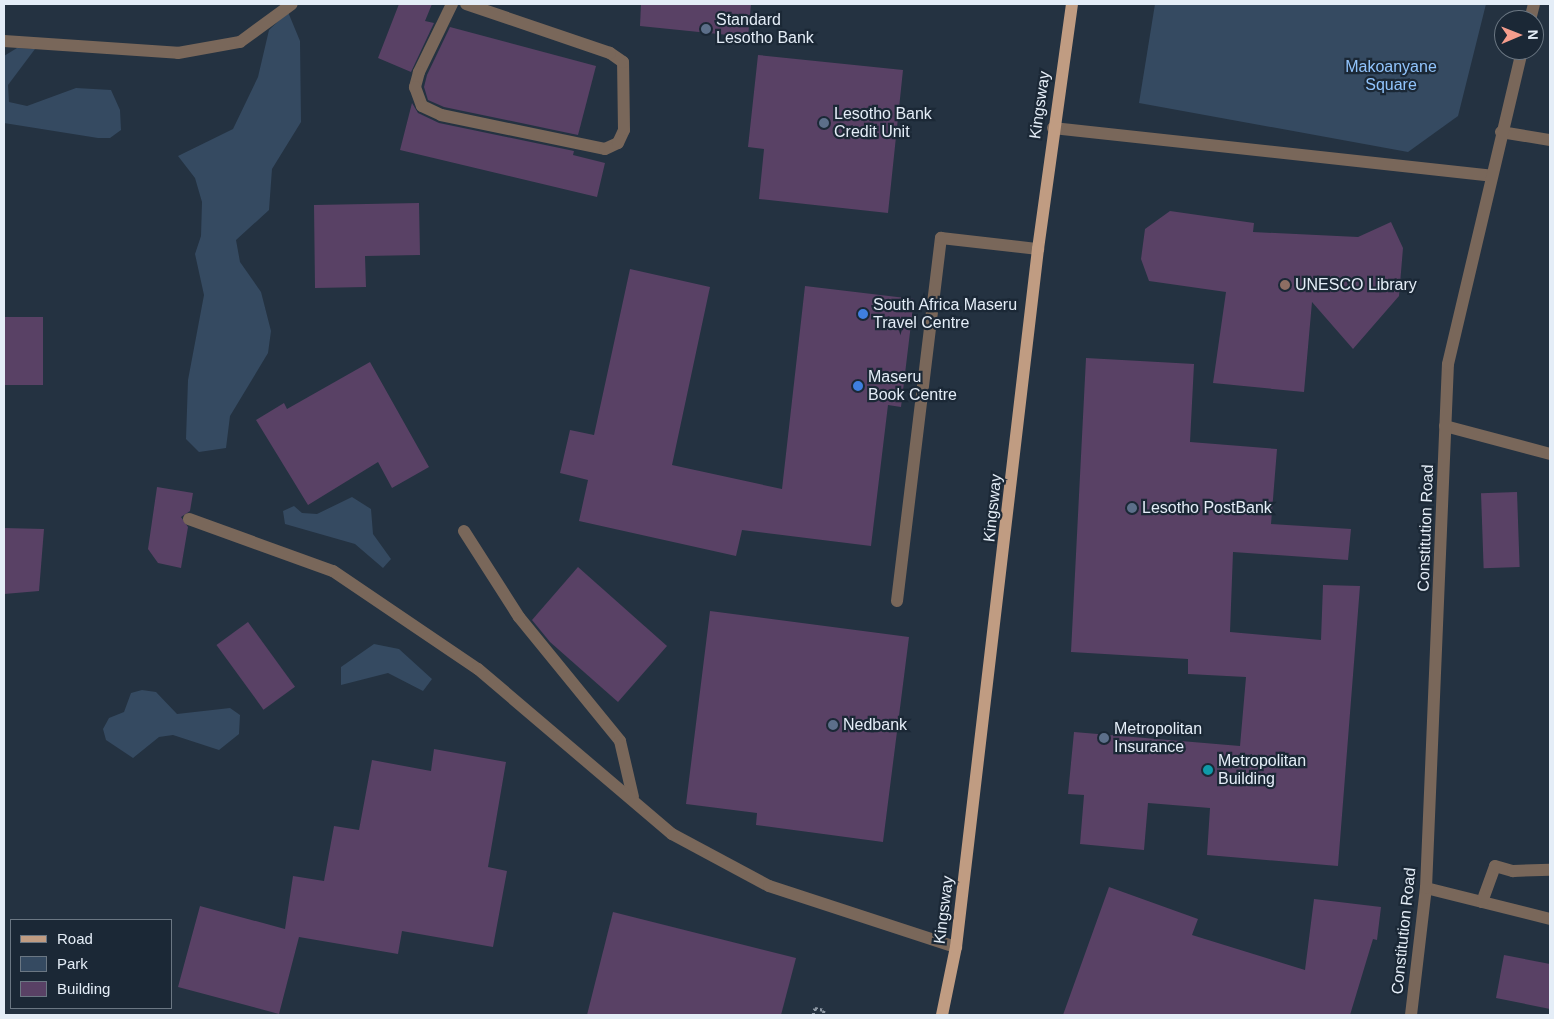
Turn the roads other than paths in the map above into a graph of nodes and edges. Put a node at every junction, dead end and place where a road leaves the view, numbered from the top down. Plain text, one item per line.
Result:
1 (292, 4) edge
2 (452, 4) edge
3 (466, 4) edge
4 (1072, 4) edge
5 (4, 41) edge
6 (1519, 60) edge
7 (1053, 128) junction
8 (1501, 132) junction
9 (1550, 140) edge
10 (1490, 176) junction
11 (1038, 249) junction
12 (1446, 426) junction
13 (1550, 454) edge
14 (189, 519) dead end
15 (464, 531) dead end
16 (897, 601) dead end
17 (632, 796) junction
18 (1550, 870) edge
19 (1426, 888) junction
20 (1482, 902) junction
21 (1550, 919) edge
22 (956, 947) junction
23 (942, 1015) edge
24 (1411, 1015) edge

1 - 5 street
2 - 3 street
4 - 7 main road, Kingsway
6 - 8 street, Constitution Road
7 - 10 street
7 - 11 main road, Kingsway
8 - 9 street
8 - 10 street, Constitution Road
10 - 12 street, Constitution Road
11 - 16 street
11 - 22 main road, Kingsway
12 - 13 street
12 - 19 street, Constitution Road
14 - 17 street
15 - 17 street
17 - 22 street
18 - 20 street
19 - 20 street
19 - 24 street, Constitution Road
20 - 21 street
22 - 23 main road, Kingsway

